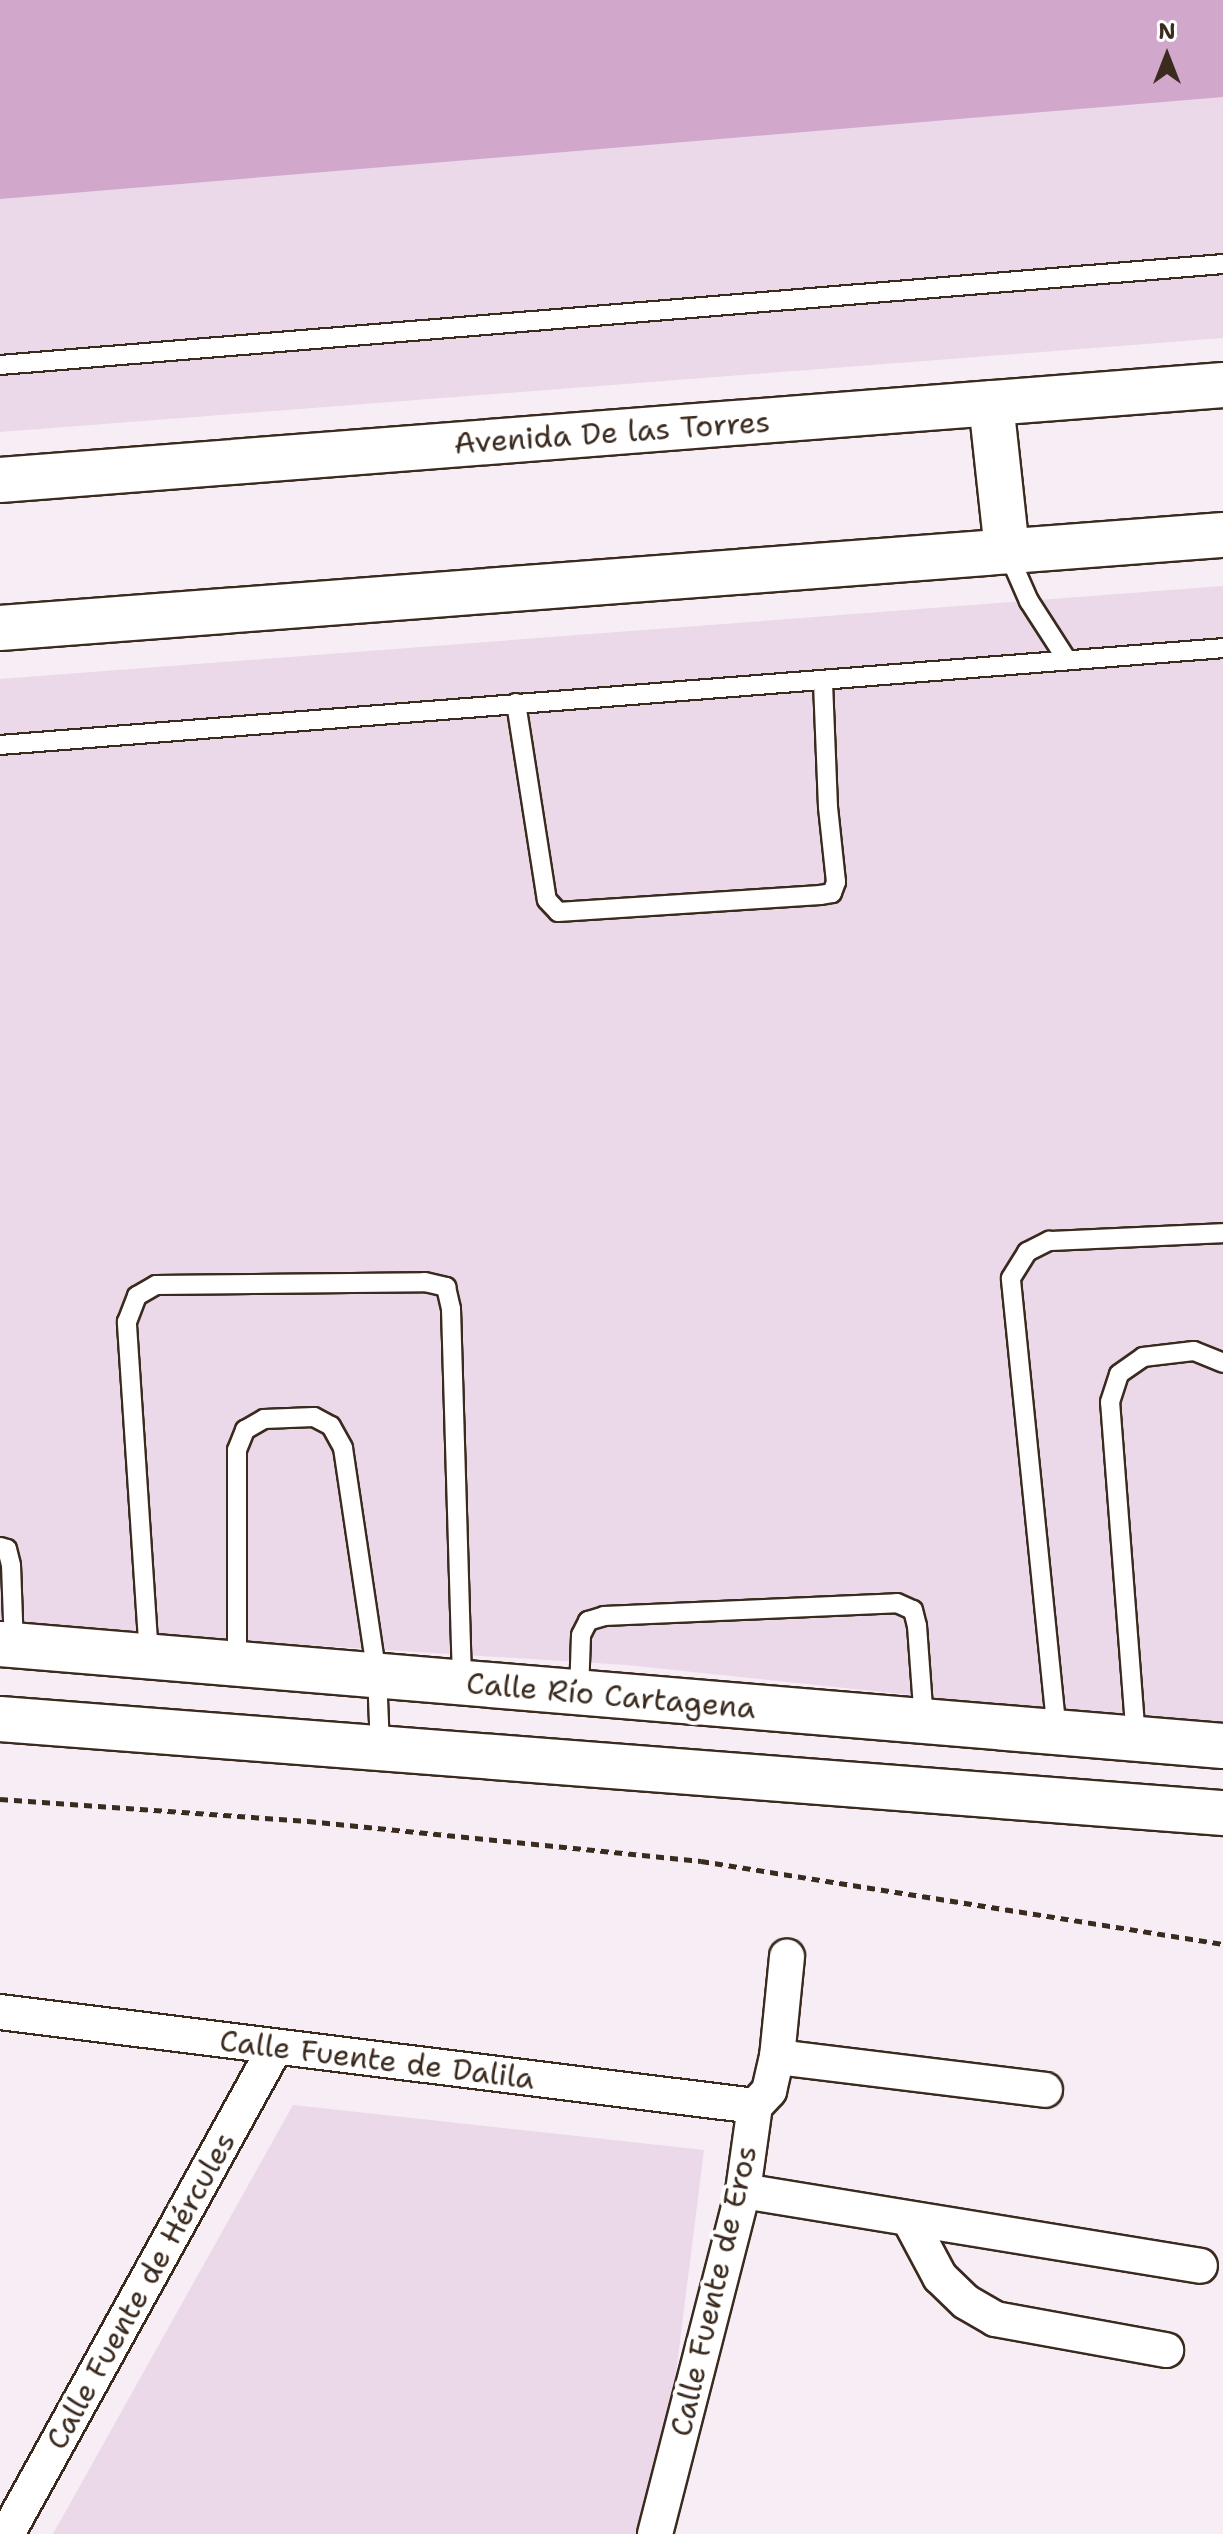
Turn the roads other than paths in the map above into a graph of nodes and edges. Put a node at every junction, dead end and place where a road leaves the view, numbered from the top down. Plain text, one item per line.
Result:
1 (1223, 264) edge
2 (0, 365) edge
3 (1223, 385) edge
4 (991, 403) junction
5 (0, 480) edge
6 (1223, 535) edge
7 (1007, 551) junction
8 (0, 628) edge
9 (1223, 648) edge
10 (1067, 660) junction
11 (823, 680) junction
12 (516, 703) junction
13 (0, 745) edge
14 (1223, 1233) edge
15 (1223, 1363) edge
16 (0, 1547) edge
17 (7, 1645) edge
18 (149, 1656) junction
19 (237, 1665) junction
20 (377, 1675) junction
21 (462, 1684) junction
22 (579, 1693) junction
23 (0, 1719) edge
24 (924, 1721) junction
25 (1057, 1733) junction
26 (1136, 1739) junction
27 (1223, 1746) edge
28 (380, 1748) junction
29 (1223, 1813) edge
30 (787, 1956) dead end
31 (0, 2012) edge
32 (275, 2048) junction
33 (777, 2057) junction
34 (1045, 2090) dead end
35 (755, 2106) junction
36 (743, 2191) junction
37 (909, 2219) junction
38 (1200, 2266) dead end
39 (1166, 2350) dead end
40 (7, 2534) edge
41 (655, 2534) edge

1 - 2 lane
3 - 4 main road, Avenida De las Torres
4 - 5 main road, Avenida De las Torres
4 - 7 main road
6 - 7 main road
7 - 8 main road
7 - 10 lane
9 - 10 lane
10 - 11 lane
11 - 12 lane
11 - 12 lane
12 - 13 lane
14 - 25 lane
15 - 26 lane
16 - 17 lane
17 - 18 main road, Calle Río Cartagena
18 - 19 main road, Calle Río Cartagena
18 - 21 lane
19 - 20 main road, Calle Río Cartagena
19 - 20 lane
20 - 21 main road, Calle Río Cartagena
20 - 28 lane
21 - 22 main road, Calle Río Cartagena
22 - 24 main road, Calle Río Cartagena
22 - 24 lane
23 - 28 main road
24 - 25 main road, Calle Río Cartagena
25 - 26 main road, Calle Río Cartagena
26 - 27 main road, Calle Río Cartagena
28 - 29 main road
30 - 33 street, Calle Fuente de Eros
31 - 32 street, Calle Fuente de Dalila
32 - 35 street, Calle Fuente de Dalila
32 - 40 street, Calle Fuente de Hércules
33 - 34 street
33 - 35 street, Calle Fuente de Eros
35 - 36 street, Calle Fuente de Eros
36 - 37 street
36 - 41 street, Calle Fuente de Eros
37 - 38 street
37 - 39 street

